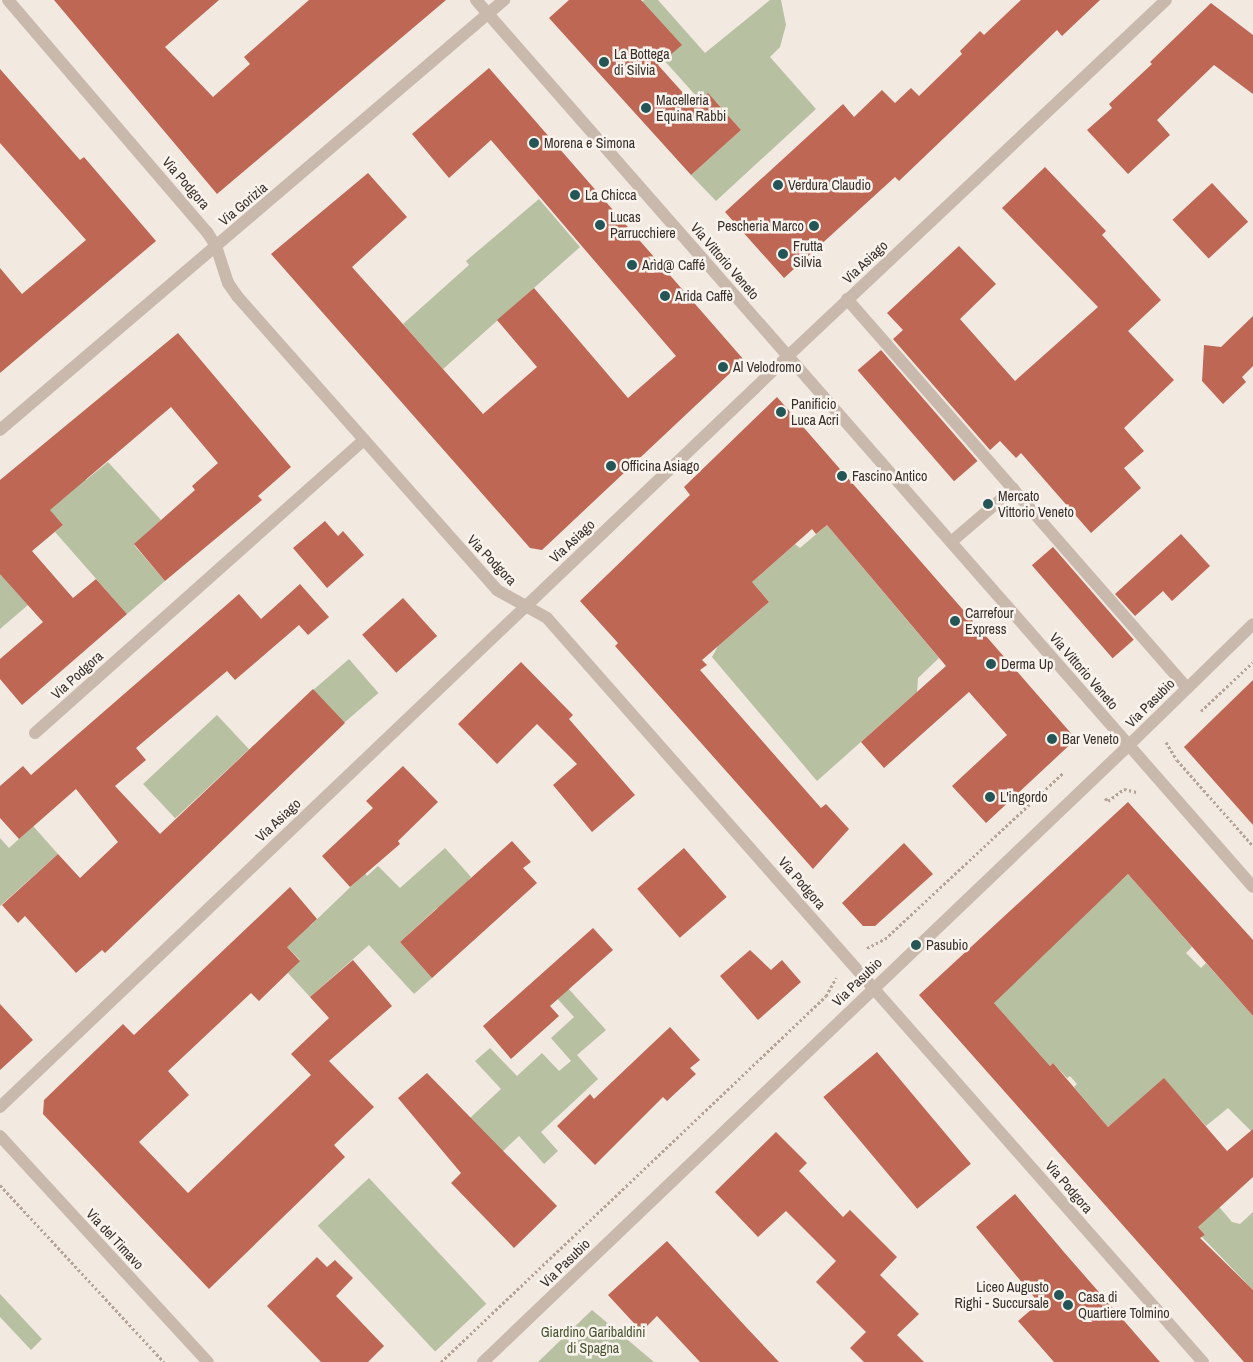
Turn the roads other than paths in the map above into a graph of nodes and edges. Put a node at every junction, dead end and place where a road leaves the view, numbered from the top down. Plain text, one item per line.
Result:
1 (8, 0) edge
2 (476, 0) edge
3 (504, 0) edge
4 (1166, 0) edge
5 (488, 14) junction
6 (216, 246) junction
7 (847, 299) junction
8 (788, 356) junction
9 (0, 430) edge
10 (364, 440) junction
11 (1013, 489) junction
12 (951, 542) junction
13 (525, 606) junction
14 (1253, 624) edge
15 (1186, 688) junction
16 (35, 733) dead end
17 (1129, 745) junction
18 (1253, 887) edge
19 (873, 987) junction
20 (0, 1107) edge
21 (0, 1136) edge
22 (208, 1362) edge
23 (482, 1362) edge
24 (1203, 1362) edge

1 - 6 street, Via Podgora
2 - 5 street, Via Vittorio Veneto
3 - 5 street, Via Gorizia
4 - 7 street, Via Asiago
5 - 6 street, Via Gorizia
5 - 8 street, Via Vittorio Veneto
6 - 9 street, Via Gorizia
6 - 10 street, Via Podgora
7 - 8 street, Via Asiago
7 - 11 street
8 - 12 street, Via Vittorio Veneto
8 - 13 street, Via Asiago
10 - 13 street, Via Podgora
10 - 16 street, Via Podgora
11 - 12 street
11 - 15 street
12 - 17 street, Via Vittorio Veneto
13 - 19 street, Via Podgora
13 - 20 street, Via Asiago
14 - 15 street, Via Pasubio
15 - 17 street, Via Pasubio
17 - 18 street, Via Vittorio Veneto
17 - 19 street, Via Pasubio
19 - 23 street, Via Pasubio
19 - 24 street, Via Podgora
21 - 22 street, Via del Timavo

